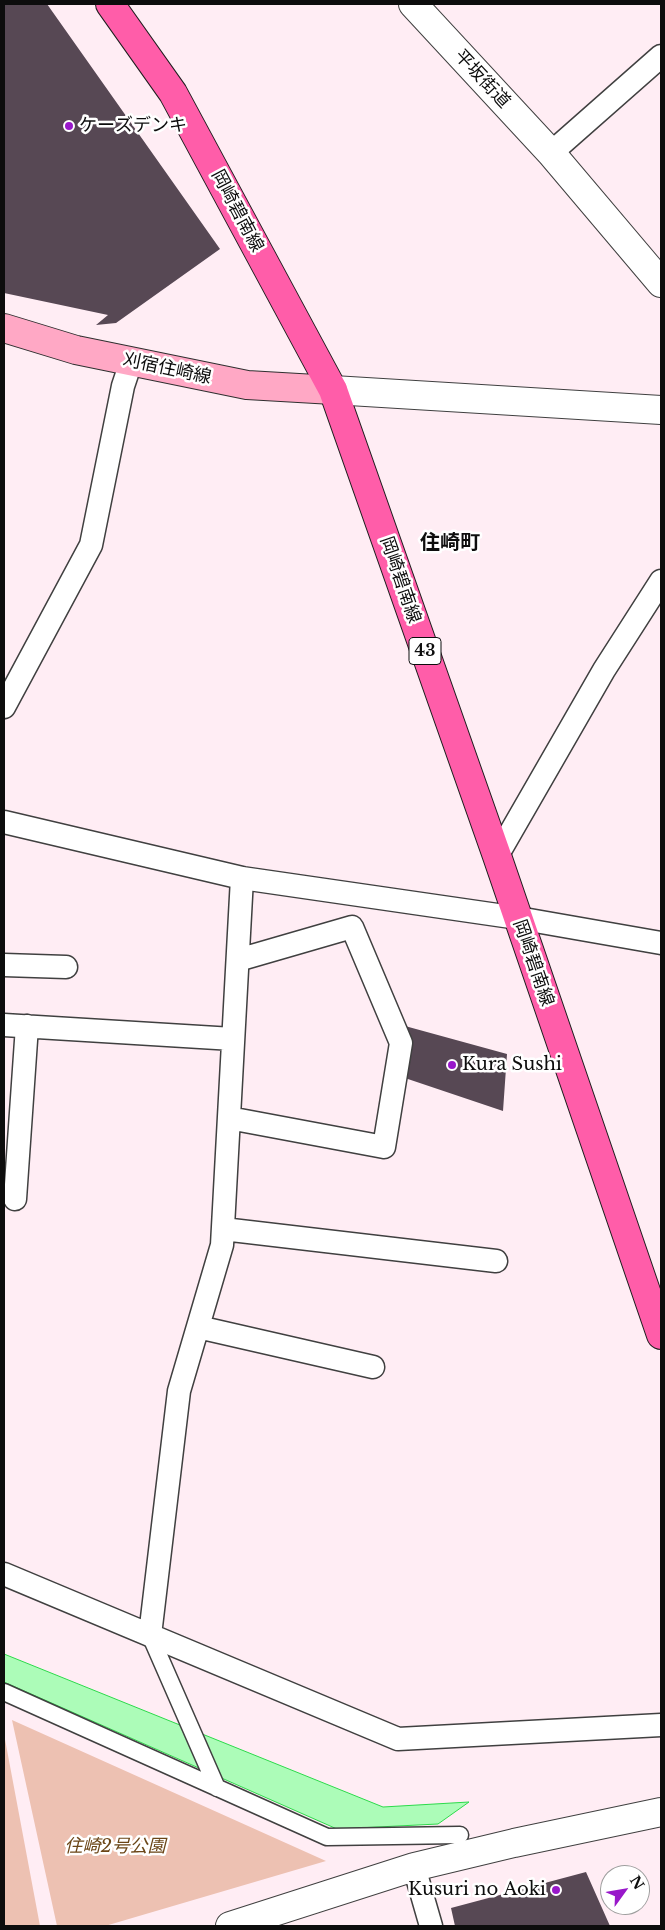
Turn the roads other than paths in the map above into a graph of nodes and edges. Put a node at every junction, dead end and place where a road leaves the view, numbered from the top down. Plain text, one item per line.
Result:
1 (110, 4) edge
2 (412, 4) edge
3 (661, 56) edge
4 (551, 154) junction
5 (661, 283) edge
6 (4, 328) edge
7 (131, 362) junction
8 (333, 390) junction
9 (661, 410) edge
10 (661, 581) edge
11 (4, 707) edge
12 (4, 822) edge
13 (498, 856) junction
14 (242, 878) junction
15 (376, 898) junction
16 (518, 918) junction
17 (352, 927) junction
18 (661, 943) edge
19 (238, 960) junction
20 (4, 965) edge
21 (66, 967) dead end
22 (4, 1025) edge
23 (28, 1026) junction
24 (233, 1039) junction
25 (229, 1118) junction
26 (15, 1199) dead end
27 (223, 1229) junction
28 (496, 1261) dead end
29 (198, 1328) junction
30 (661, 1335) edge
31 (373, 1367) dead end
32 (4, 1574) edge
33 (150, 1635) junction
34 (4, 1692) edge
35 (661, 1725) edge
36 (217, 1788) junction
37 (661, 1812) edge
38 (460, 1836) dead end
39 (414, 1867) junction
40 (230, 1926) edge
41 (431, 1926) edge

1 - 8 main road, 岡崎碧南線 / 43
2 - 4 street, 平坂街道
3 - 4 street
4 - 5 street, 平坂街道
6 - 7 main road, 刈宿住崎線
7 - 8 main road, 刈宿住崎線
7 - 11 street
8 - 9 street
8 - 13 main road, 岡崎碧南線 / 43
10 - 13 street
12 - 14 street
13 - 16 main road, 岡崎碧南線 / 43
14 - 15 street
14 - 19 street
15 - 16 street
15 - 17 street
16 - 18 street
16 - 30 main road, 岡崎碧南線 / 43
17 - 19 street
17 - 25 street
19 - 24 street
20 - 21 street
22 - 23 street
23 - 24 street
23 - 26 street
24 - 25 street
25 - 27 street
27 - 28 street
27 - 29 street
29 - 31 street
29 - 33 street
32 - 33 street
33 - 35 street
33 - 36 street
34 - 36 street
36 - 38 street
37 - 39 street
39 - 40 street
39 - 41 street

